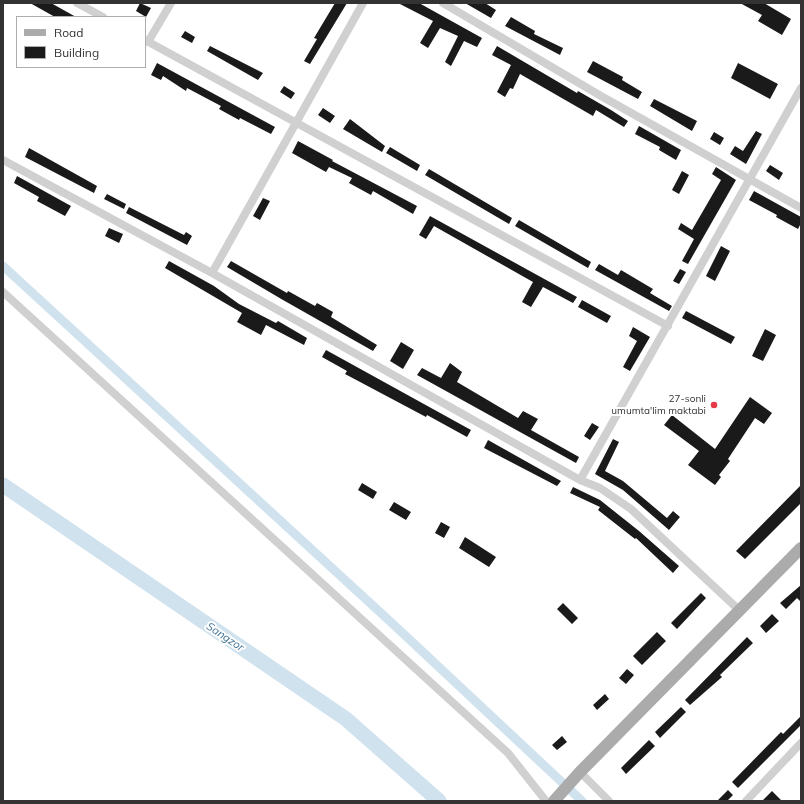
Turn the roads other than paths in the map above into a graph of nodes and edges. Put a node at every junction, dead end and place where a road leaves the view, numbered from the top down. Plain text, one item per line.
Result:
1 (77, 3) edge
2 (171, 3) edge
3 (363, 3) edge
4 (442, 3) edge
5 (101, 16) edge
6 (147, 41) edge
7 (801, 88) edge
8 (296, 121) junction
9 (3, 160) edge
10 (749, 179) junction
11 (801, 208) edge
12 (212, 273) junction
13 (3, 292) edge
14 (668, 326) junction
15 (580, 480) junction
16 (800, 552) edge
17 (739, 610) junction
18 (801, 743) edge
19 (578, 774) junction
20 (546, 801) edge
21 (554, 801) edge
22 (609, 801) edge
23 (746, 801) edge

1 - 5 street
2 - 6 street
3 - 8 street
4 - 10 street
6 - 8 street
7 - 10 street
8 - 12 street
8 - 14 street
9 - 12 street
10 - 11 street
10 - 14 street
12 - 15 street
13 - 20 street
14 - 15 street
15 - 17 street
16 - 17 main road
17 - 19 main road
18 - 23 street
19 - 21 main road
19 - 22 street

